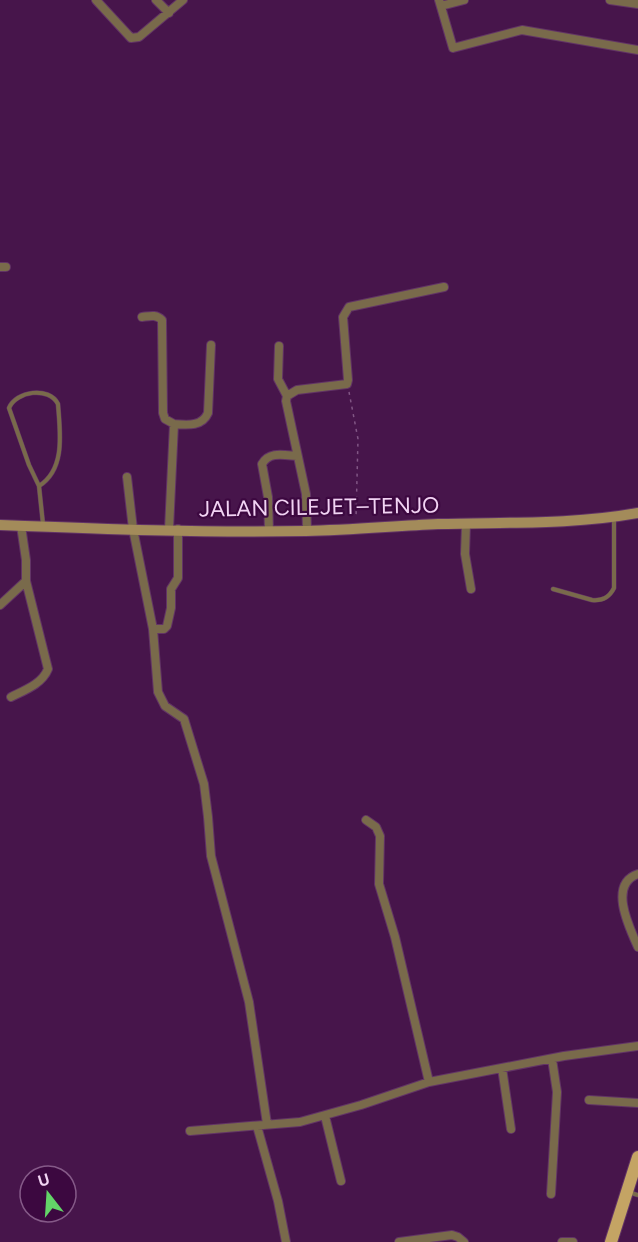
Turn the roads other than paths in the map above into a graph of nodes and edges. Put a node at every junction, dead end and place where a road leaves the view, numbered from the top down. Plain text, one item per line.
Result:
1 (96, 0) edge
2 (156, 0) edge
3 (183, 0) edge
4 (464, 0) edge
5 (610, 0) edge
6 (440, 3) edge
7 (638, 4) edge
8 (169, 13) junction
9 (638, 50) edge
10 (444, 287) dead end
11 (142, 317) dead end
12 (211, 345) dead end
13 (279, 346) dead end
14 (287, 396) junction
15 (174, 424) junction
16 (297, 456) junction
17 (127, 477) dead end
18 (39, 486) junction
19 (638, 513) edge
20 (614, 518) junction
21 (466, 524) junction
22 (0, 525) edge
23 (43, 525) junction
24 (21, 526) junction
25 (174, 529) junction
26 (133, 530) junction
27 (269, 531) junction
28 (307, 531) junction
29 (26, 581) junction
30 (471, 589) dead end
31 (553, 589) dead end
32 (0, 605) edge
33 (153, 629) junction
34 (11, 697) dead end
35 (366, 820) dead end
36 (638, 874) edge
37 (638, 947) edge
38 (638, 1046) edge
39 (552, 1059) junction
40 (502, 1068) junction
41 (429, 1082) junction
42 (589, 1100) dead end
43 (638, 1103) edge
44 (325, 1116) junction
45 (267, 1124) junction
46 (257, 1126) junction
47 (512, 1129) dead end
48 (190, 1131) dead end
49 (638, 1157) edge
50 (341, 1181) dead end
51 (551, 1194) dead end
52 (632, 1194) edge
53 (286, 1242) edge
54 (399, 1242) edge
55 (464, 1242) edge
56 (562, 1242) edge
57 (573, 1242) edge
58 (611, 1242) edge

1 - 8 street
2 - 8 street
3 - 8 street
4 - 6 street
5 - 7 street
6 - 9 street
10 - 14 street
11 - 15 street
12 - 15 street
13 - 14 street
14 - 16 street
15 - 25 street
16 - 27 street
16 - 28 street
17 - 26 street
18 - 18 lane
18 - 23 lane
19 - 20 main road, JALAN CILEJET–TENJO
20 - 21 main road, JALAN CILEJET–TENJO
20 - 31 lane
21 - 28 main road, JALAN CILEJET–TENJO
21 - 30 street
22 - 24 main road, JALAN CILEJET–TENJO
23 - 24 main road, JALAN CILEJET–TENJO
23 - 26 main road, JALAN CILEJET–TENJO
24 - 29 street
25 - 26 main road, JALAN CILEJET–TENJO
25 - 27 main road, JALAN CILEJET–TENJO
25 - 33 street
26 - 33 street
27 - 28 main road, JALAN CILEJET–TENJO
29 - 32 street
29 - 34 street
33 - 45 street
35 - 41 street
36 - 37 street
38 - 39 street
39 - 40 street
39 - 51 street
40 - 41 street
40 - 47 street
41 - 44 street
42 - 43 street
44 - 45 street
44 - 50 street
45 - 46 street
46 - 48 street
46 - 53 street
49 - 52 main road
52 - 58 main road
54 - 55 street
56 - 57 street

